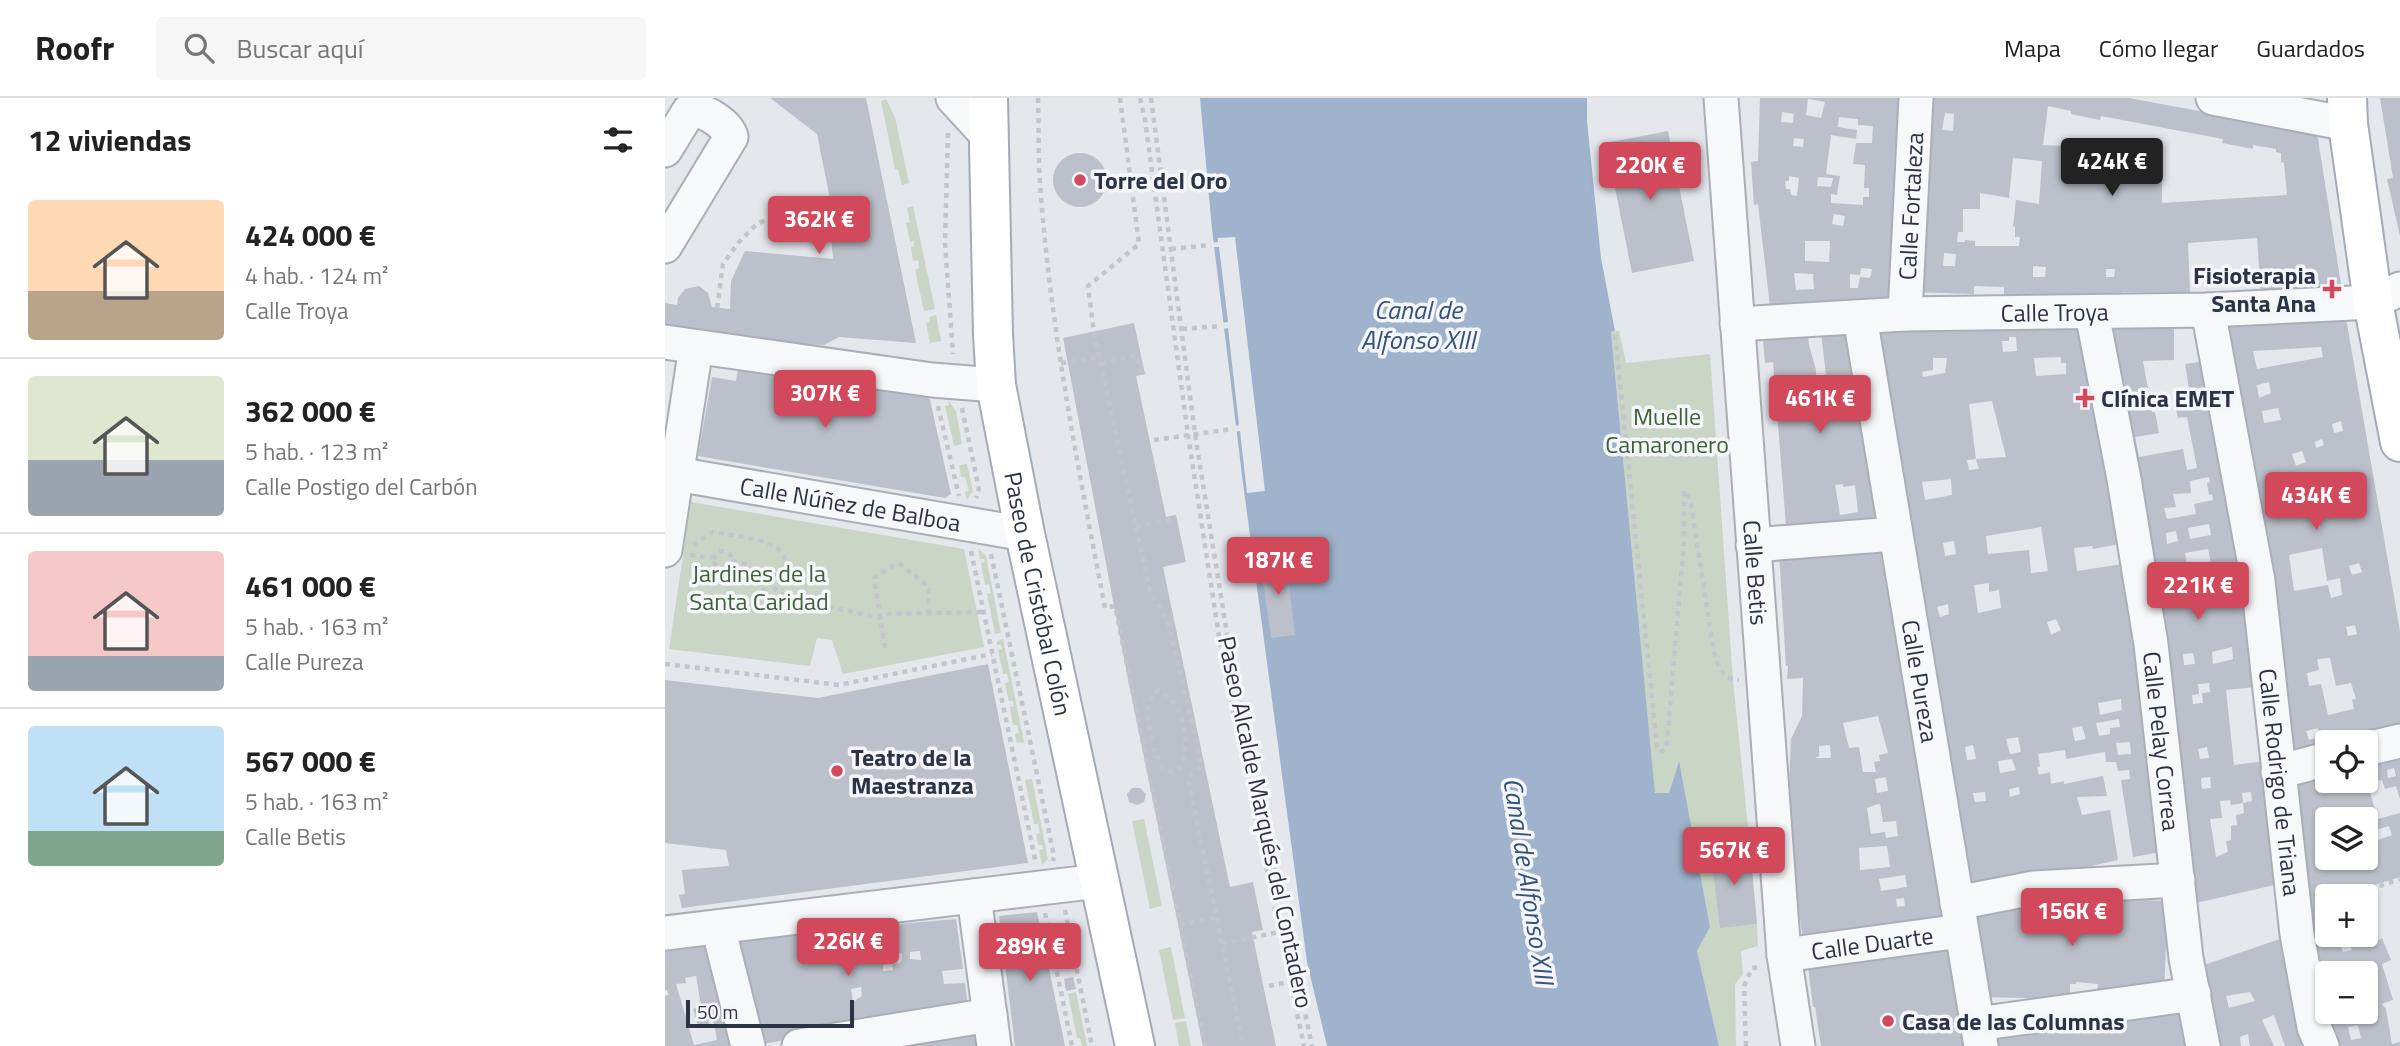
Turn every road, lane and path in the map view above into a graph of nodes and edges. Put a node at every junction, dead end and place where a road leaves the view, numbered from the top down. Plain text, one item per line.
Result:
1 (673, 98) edge
2 (1038, 98) edge
3 (1120, 98) edge
4 (1140, 98) edge
5 (1150, 98) edge
6 (1721, 98) edge
7 (1916, 98) edge
8 (2213, 98) edge
9 (950, 111) edge
10 (2348, 111) edge
11 (665, 112) edge
12 (988, 117) edge
13 (665, 150) edge
14 (832, 207) dead end
15 (1211, 245) dead end
16 (665, 246) edge
17 (1171, 249) junction
18 (2386, 295) edge
19 (717, 307) dead end
20 (2208, 310) junction
21 (2092, 313) junction
22 (1905, 314) junction
23 (1860, 317) junction
24 (1737, 324) junction
25 (1221, 326) dead end
26 (1182, 329) junction
27 (1615, 335) dead end
28 (681, 344) edge
29 (953, 355) dead end
30 (1099, 357) junction
31 (1061, 363) junction
32 (1101, 363) junction
33 (1141, 375) dead end
34 (996, 385) junction
35 (937, 400) dead end
36 (963, 409) dead end
37 (1232, 429) dead end
38 (1195, 434) junction
39 (1188, 435) junction
40 (1154, 440) dead end
41 (2400, 442) edge
42 (676, 474) junction
43 (979, 489) dead end
44 (960, 504) dead end
45 (1172, 519) dead end
46 (1136, 526) junction
47 (1025, 534) junction
48 (1895, 534) junction
49 (970, 544) dead end
50 (1753, 545) junction
51 (673, 552) edge
52 (991, 555) dead end
53 (732, 561) junction
54 (770, 584) junction
55 (928, 612) junction
56 (984, 612) junction
57 (745, 613) dead end
58 (879, 618) junction
59 (885, 648) dead end
60 (992, 654) junction
61 (665, 664) edge
62 (1743, 680) dead end
63 (2400, 741) edge
64 (1143, 744) junction
65 (2378, 746) edge
66 (1154, 749) dead end
67 (2315, 762) edge
68 (2278, 772) junction
69 (1054, 856) dead end
70 (1036, 869) dead end
71 (2400, 879) edge
72 (2178, 880) junction
73 (1098, 881) junction
74 (2378, 887) edge
75 (974, 896) junction
76 (1043, 905) dead end
77 (1065, 909) dead end
78 (1217, 917) junction
79 (1959, 917) junction
80 (1180, 925) junction
81 (718, 927) junction
82 (1289, 930) junction
83 (1281, 931) junction
84 (665, 933) edge
85 (1222, 944) junction
86 (1774, 961) junction
87 (1299, 980) junction
88 (1292, 982) junction
89 (1269, 986) dead end
90 (2194, 994) junction
91 (992, 1031) edge
92 (1979, 1035) edge
93 (844, 1043) edge
94 (748, 1046) edge
95 (799, 1046) edge
96 (1072, 1046) edge
97 (1092, 1046) edge
98 (1135, 1046) edge
99 (1205, 1046) edge
100 (1243, 1046) edge
101 (1304, 1046) edge
102 (1312, 1046) edge
103 (1746, 1046) edge
104 (1798, 1046) edge
105 (2203, 1046) edge
106 (2322, 1046) edge

1 - 11 street
2 - 31 path
3 - 30 path
4 - 39 path
5 - 17 path, Paseo Alcalde Marqués del Contadero
6 - 24 street, Calle Betis
7 - 22 street, Calle Fortaleza
8 - 10 street
9 - 12 street
9 - 29 path
10 - 18 main road
12 - 34 main road, Paseo de Cristóbal Colón
13 - 16 street
14 - 19 path
15 - 17 path
17 - 26 path, Paseo Alcalde Marqués del Contadero
18 - 20 street, Calle Troya
18 - 41 main road
20 - 21 street, Calle Troya
20 - 68 street, Calle Rodrigo de Triana
21 - 22 street, Calle Troya
21 - 72 street, Calle Pelay Correa
22 - 23 street, Calle Troya
23 - 24 street, Calle Troya
23 - 48 street, Calle Pureza
24 - 50 street, Calle Betis
25 - 26 path
26 - 38 path, Paseo Alcalde Marqués del Contadero
27 - 62 path
28 - 34 street
28 - 42 street
30 - 31 path
30 - 32 path
31 - 64 path
32 - 33 path
32 - 46 path
34 - 47 main road, Paseo de Cristóbal Colón
35 - 44 path
36 - 43 path
37 - 38 path
38 - 39 path
38 - 82 path, Paseo Alcalde Marqués del Contadero
39 - 40 path
39 - 83 path
42 - 47 street, Calle Núñez de Balboa
42 - 51 street
45 - 46 path
46 - 78 path
47 - 73 main road, Paseo de Cristóbal Colón
48 - 50 street
48 - 79 street, Calle Pureza
49 - 56 path
50 - 86 street, Calle Betis
51 - 54 path
52 - 69 path
53 - 53 path
53 - 54 path
54 - 57 path
54 - 58 path
55 - 56 path
55 - 58 path
55 - 58 path
56 - 60 path
58 - 59 path
60 - 61 path
60 - 70 path
63 - 65 street
64 - 66 path
64 - 80 path
67 - 68 street
68 - 106 street, Calle Rodrigo de Triana
71 - 74 path
72 - 79 street, Calle Duarte
72 - 90 street, Calle Pelay Correa
73 - 75 street
73 - 98 main road, Paseo de Cristóbal Colón
75 - 81 street
75 - 91 street
76 - 96 path
77 - 97 path
78 - 80 path
78 - 85 path
79 - 86 street, Calle Duarte
79 - 92 street, Calle Pureza
80 - 99 path
81 - 84 street
81 - 94 street
82 - 83 path
82 - 87 path, Paseo Alcalde Marqués del Contadero
83 - 85 path
83 - 88 path
85 - 100 path
86 - 103 path
86 - 104 street, Calle Betis
87 - 88 path
87 - 102 path, Paseo Alcalde Marqués del Contadero
88 - 89 path
88 - 101 path
90 - 92 street
90 - 105 street, Calle Pelay Correa
91 - 93 street
93 - 95 street

